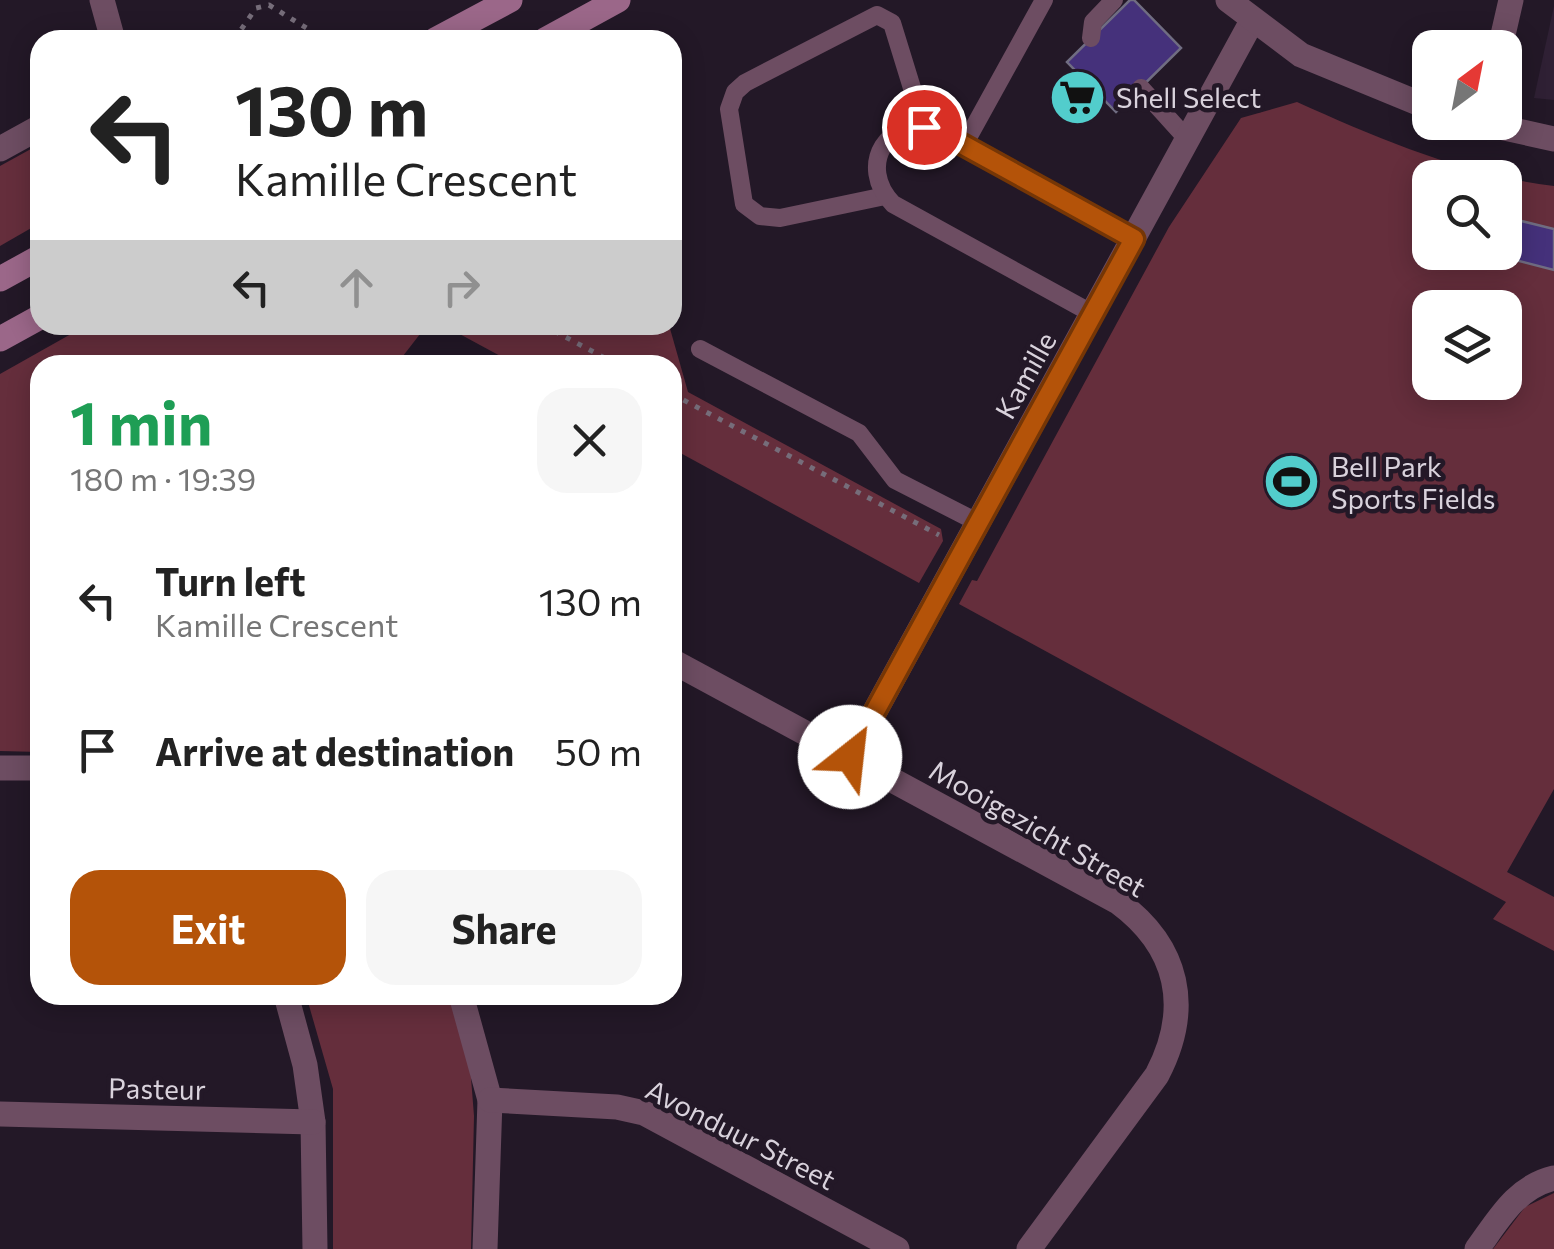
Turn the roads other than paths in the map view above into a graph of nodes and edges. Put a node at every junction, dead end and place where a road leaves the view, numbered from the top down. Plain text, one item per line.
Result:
1 (102, 0) edge
2 (510, 0) edge
3 (618, 0) edge
4 (1044, 0) edge
5 (1114, 0) edge
6 (1228, 0) edge
7 (1510, 0) edge
8 (1252, 22) junction
9 (110, 30) edge
10 (454, 30) edge
11 (564, 30) edge
12 (1504, 30) edge
13 (1091, 38) dead end
14 (1140, 88) dead end
15 (1412, 101) edge
16 (924, 127) junction
17 (30, 132) edge
18 (1522, 132) edge
19 (1554, 139) edge
20 (1188, 140) junction
21 (964, 145) junction
22 (0, 149) edge
23 (885, 196) junction
24 (1134, 239) junction
25 (30, 262) edge
26 (0, 279) edge
27 (1093, 314) junction
28 (30, 322) edge
29 (0, 339) edge
30 (700, 349) dead end
31 (979, 523) junction
32 (682, 666) edge
33 (850, 757) junction
34 (0, 768) edge
35 (30, 768) edge
36 (289, 1005) edge
37 (464, 1005) edge
38 (490, 1100) junction
39 (0, 1114) edge
40 (314, 1122) junction
41 (1554, 1178) edge
42 (315, 1249) edge
43 (485, 1249) edge
44 (897, 1249) edge
45 (1029, 1249) edge
46 (1477, 1249) edge

1 - 9 street
2 - 10 main road
3 - 11 main road
4 - 21 lane
5 - 13 lane
6 - 8 street
7 - 12 street
8 - 15 street
8 - 20 street, Kamille
14 - 20 lane
16 - 21 lane
16 - 23 lane
16 - 23 lane
17 - 22 street
18 - 19 street
20 - 24 street, Kamille
21 - 24 lane
23 - 27 lane
24 - 27 street, Kamille
25 - 26 main road
27 - 31 street, Kamille
28 - 29 main road
30 - 31 lane
31 - 33 street, Kamille
32 - 33 street, Mooigezicht Street
33 - 45 street, Mooigezicht Street
34 - 35 street
36 - 40 street
37 - 38 street
38 - 43 street
38 - 44 street, Avonduur Street
39 - 40 street, Pasteur
40 - 42 street
41 - 46 street

